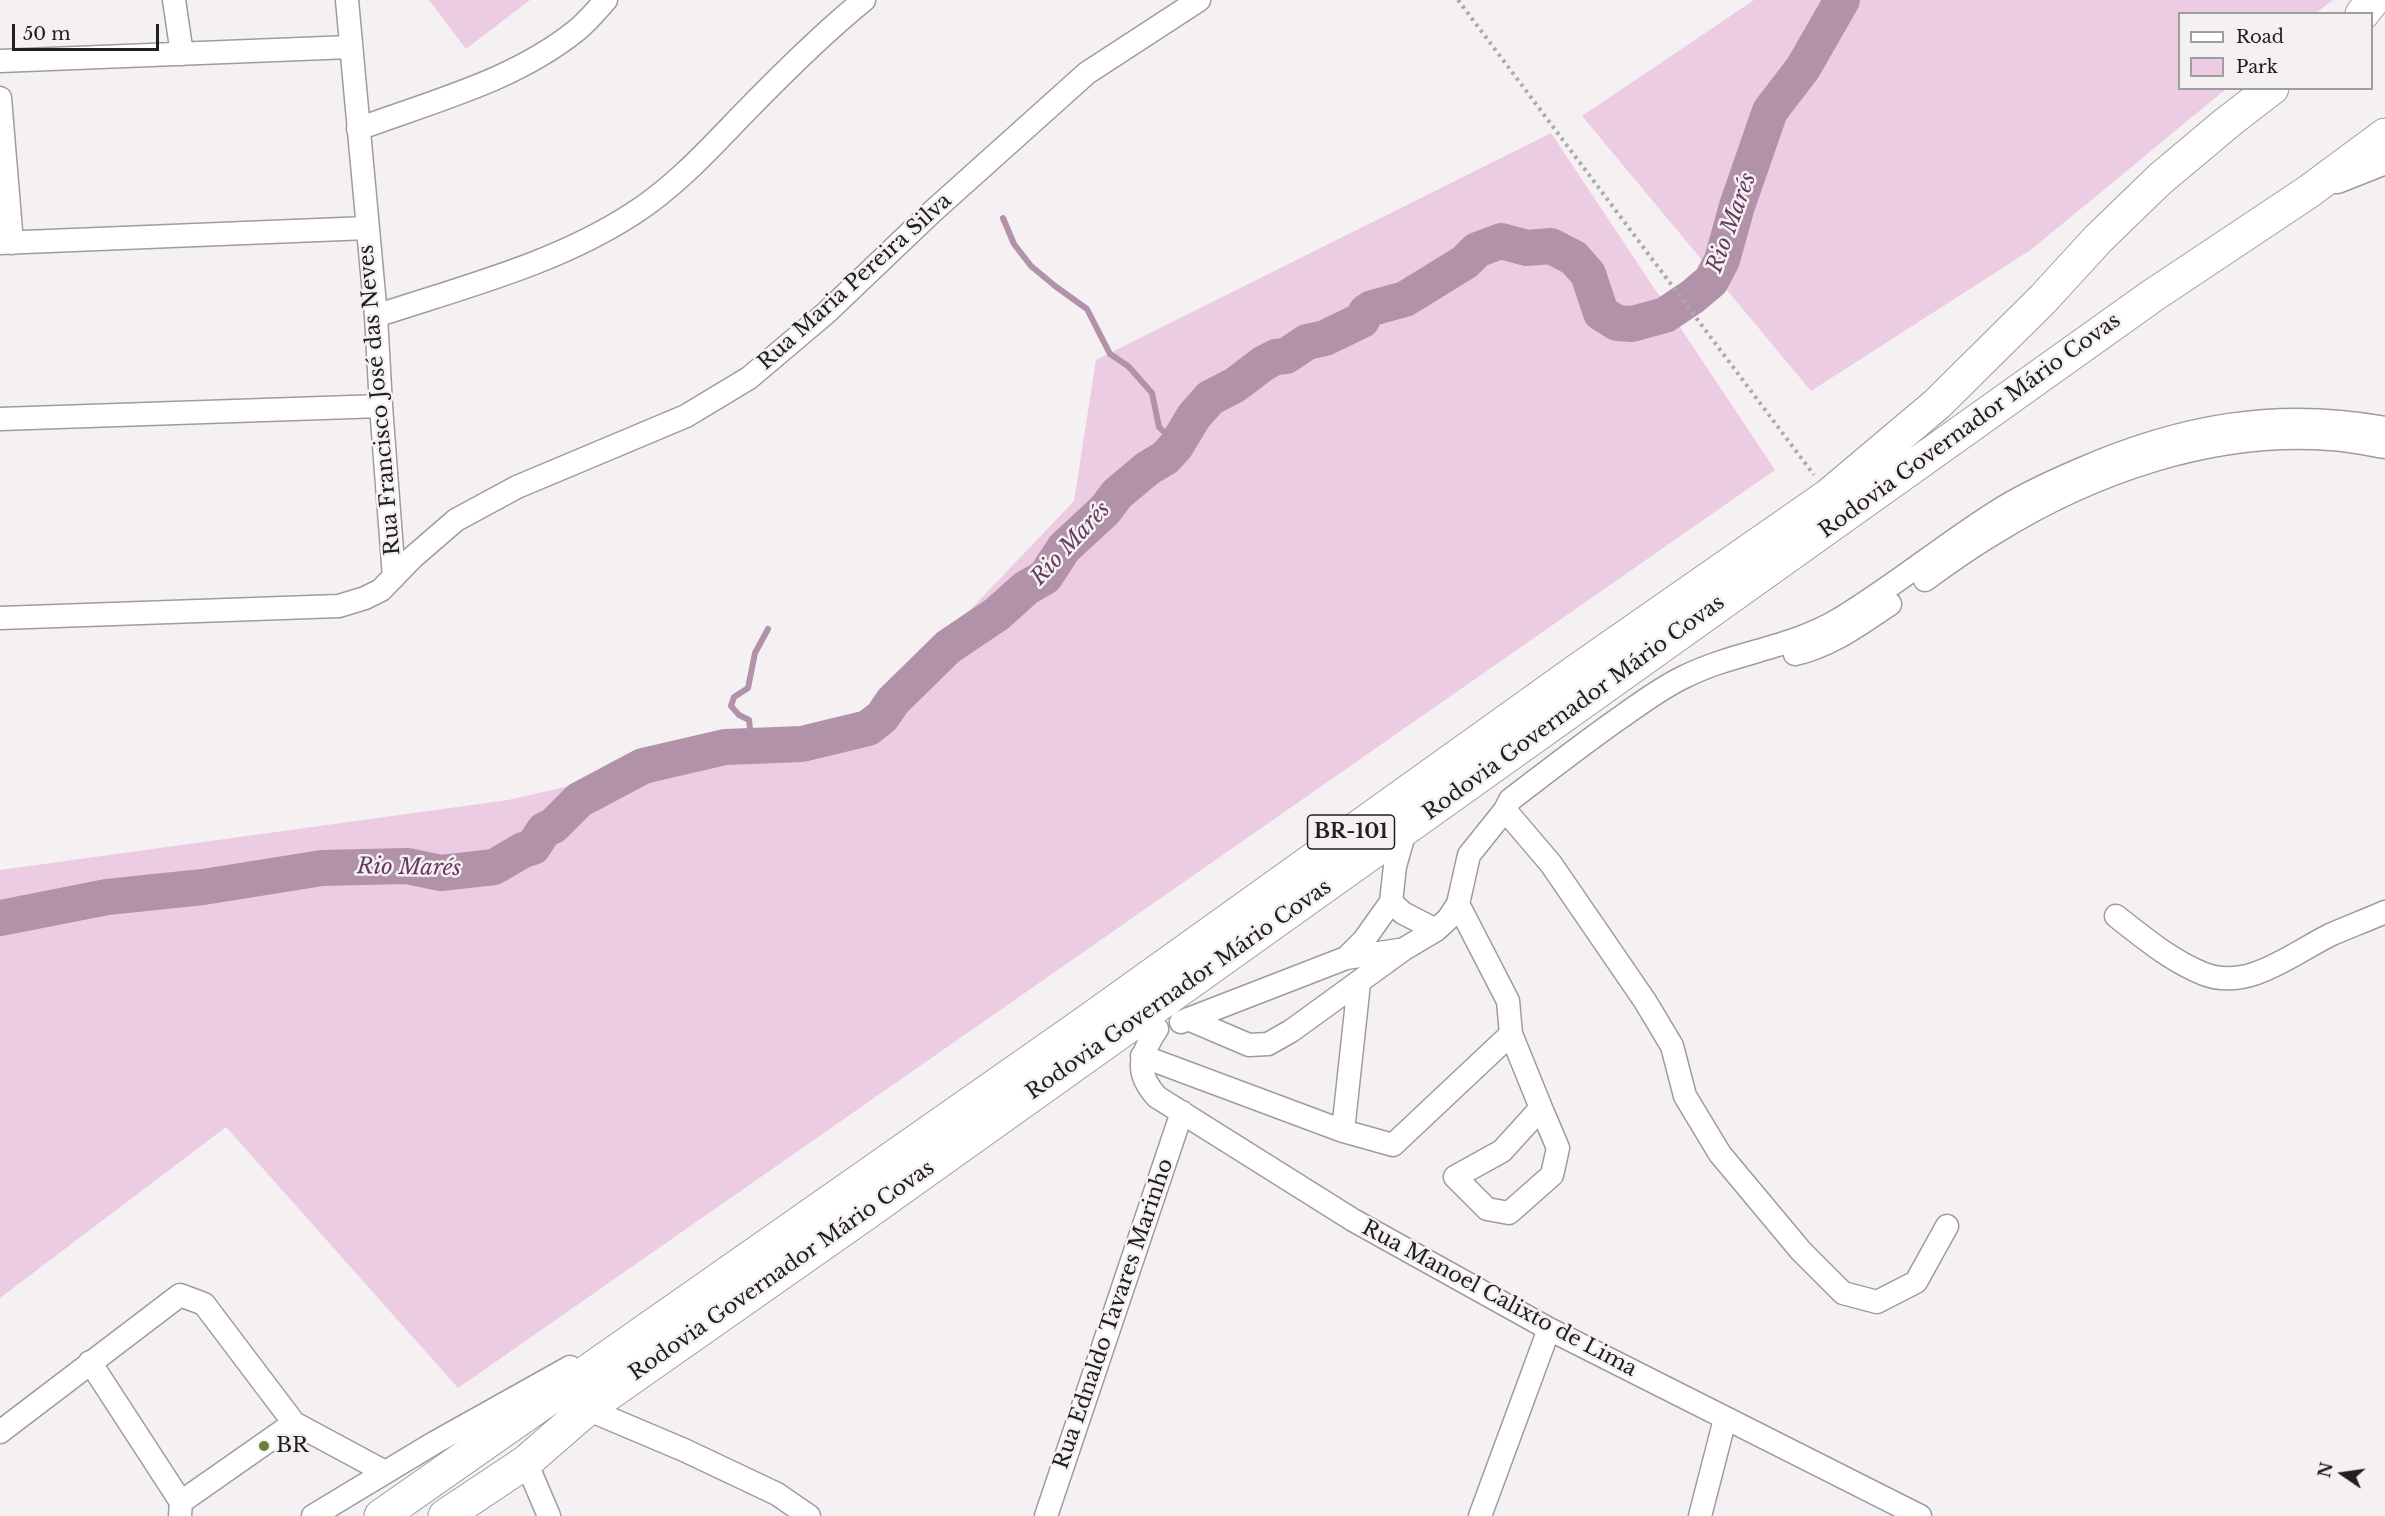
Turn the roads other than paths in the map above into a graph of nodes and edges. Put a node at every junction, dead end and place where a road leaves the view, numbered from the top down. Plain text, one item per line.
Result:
1 (174, 0) edge
2 (347, 0) edge
3 (606, 0) edge
4 (864, 0) edge
5 (1199, 0) edge
6 (2373, 0) edge
7 (2364, 12) edge
8 (350, 47) junction
9 (182, 54) junction
10 (0, 61) edge
11 (2269, 90) edge
12 (0, 98) edge
13 (358, 129) junction
14 (2385, 135) edge
15 (2385, 160) edge
16 (2308, 192) junction
17 (366, 228) junction
18 (6, 243) edge
19 (376, 316) junction
20 (381, 406) junction
21 (0, 419) edge
22 (2385, 428) edge
23 (2385, 447) edge
24 (394, 577) junction
25 (0, 618) edge
26 (1505, 810) junction
27 (1406, 828) junction
28 (1391, 902) junction
29 (1458, 904) junction
30 (2385, 912) edge
31 (2116, 916) dead end
32 (1436, 930) junction
33 (1404, 949) junction
34 (1346, 958) junction
35 (1359, 983) junction
36 (1188, 1019) junction
37 (1157, 1029) junction
38 (1510, 1034) junction
39 (1095, 1050) junction
40 (1142, 1056) junction
41 (1541, 1108) junction
42 (1182, 1112) junction
43 (1343, 1131) junction
44 (1947, 1226) dead end
45 (671, 1311) junction
46 (1549, 1329) junction
47 (90, 1362) junction
48 (587, 1409) junction
49 (1725, 1419) junction
50 (294, 1423) junction
51 (0, 1432) edge
52 (526, 1462) junction
53 (385, 1472) junction
54 (181, 1509) edge
55 (313, 1516) edge
56 (381, 1516) edge
57 (445, 1516) edge
58 (549, 1516) edge
59 (809, 1516) edge
60 (1046, 1516) edge
61 (1480, 1516) edge
62 (1700, 1516) edge
63 (1920, 1516) edge

1 - 9 street
2 - 8 street, Rua Francisco José das Neves
3 - 13 street
4 - 19 street
5 - 24 street, Rua Maria Pereira Silva
6 - 7 highway
8 - 9 street
8 - 13 street, Rua Francisco José das Neves
9 - 10 street
11 - 45 highway, Rodovia Governador Mário Covas / BR-101
12 - 18 street
13 - 17 street, Rua Francisco José das Neves
14 - 16 highway, Rodovia Governador Mário Covas / BR-101
15 - 16 main road
16 - 27 highway, Rodovia Governador Mário Covas / BR-101
17 - 18 street
17 - 19 street, Rua Francisco José das Neves
19 - 20 street, Rua Francisco José das Neves
20 - 21 street
20 - 24 street, Rua Francisco José das Neves
22 - 26 street
23 - 26 street
24 - 25 street, Rua Francisco José das Neves
26 - 29 street
26 - 44 street
27 - 28 street
27 - 39 highway, Rodovia Governador Mário Covas / BR-101
28 - 32 street
28 - 34 street
29 - 32 street
29 - 38 street
30 - 31 street
32 - 33 street
33 - 34 street
33 - 35 street
34 - 36 street
35 - 36 street
35 - 43 street
36 - 37 street
37 - 39 street
37 - 40 street
38 - 41 street
38 - 43 street
39 - 48 highway, Rodovia Governador Mário Covas / BR-101
40 - 42 street, Rua Manoel Calixto de Lima
40 - 43 street
41 - 41 street
42 - 46 street, Rua Manoel Calixto de Lima
42 - 60 street, Rua Ednaldo Tavares Marinho
45 - 53 street
45 - 56 highway, Rodovia Governador Mário Covas / BR-101
46 - 49 street, Rua Manoel Calixto de Lima
46 - 61 street
47 - 50 street
47 - 51 street
47 - 54 street
48 - 52 highway, Rodovia Governador Mário Covas / BR-101
48 - 59 street
49 - 62 street
49 - 63 street, Rua Manoel Calixto de Lima
50 - 53 street
50 - 54 street
52 - 57 highway, Rodovia Governador Mário Covas / BR-101
52 - 58 street
53 - 55 street

